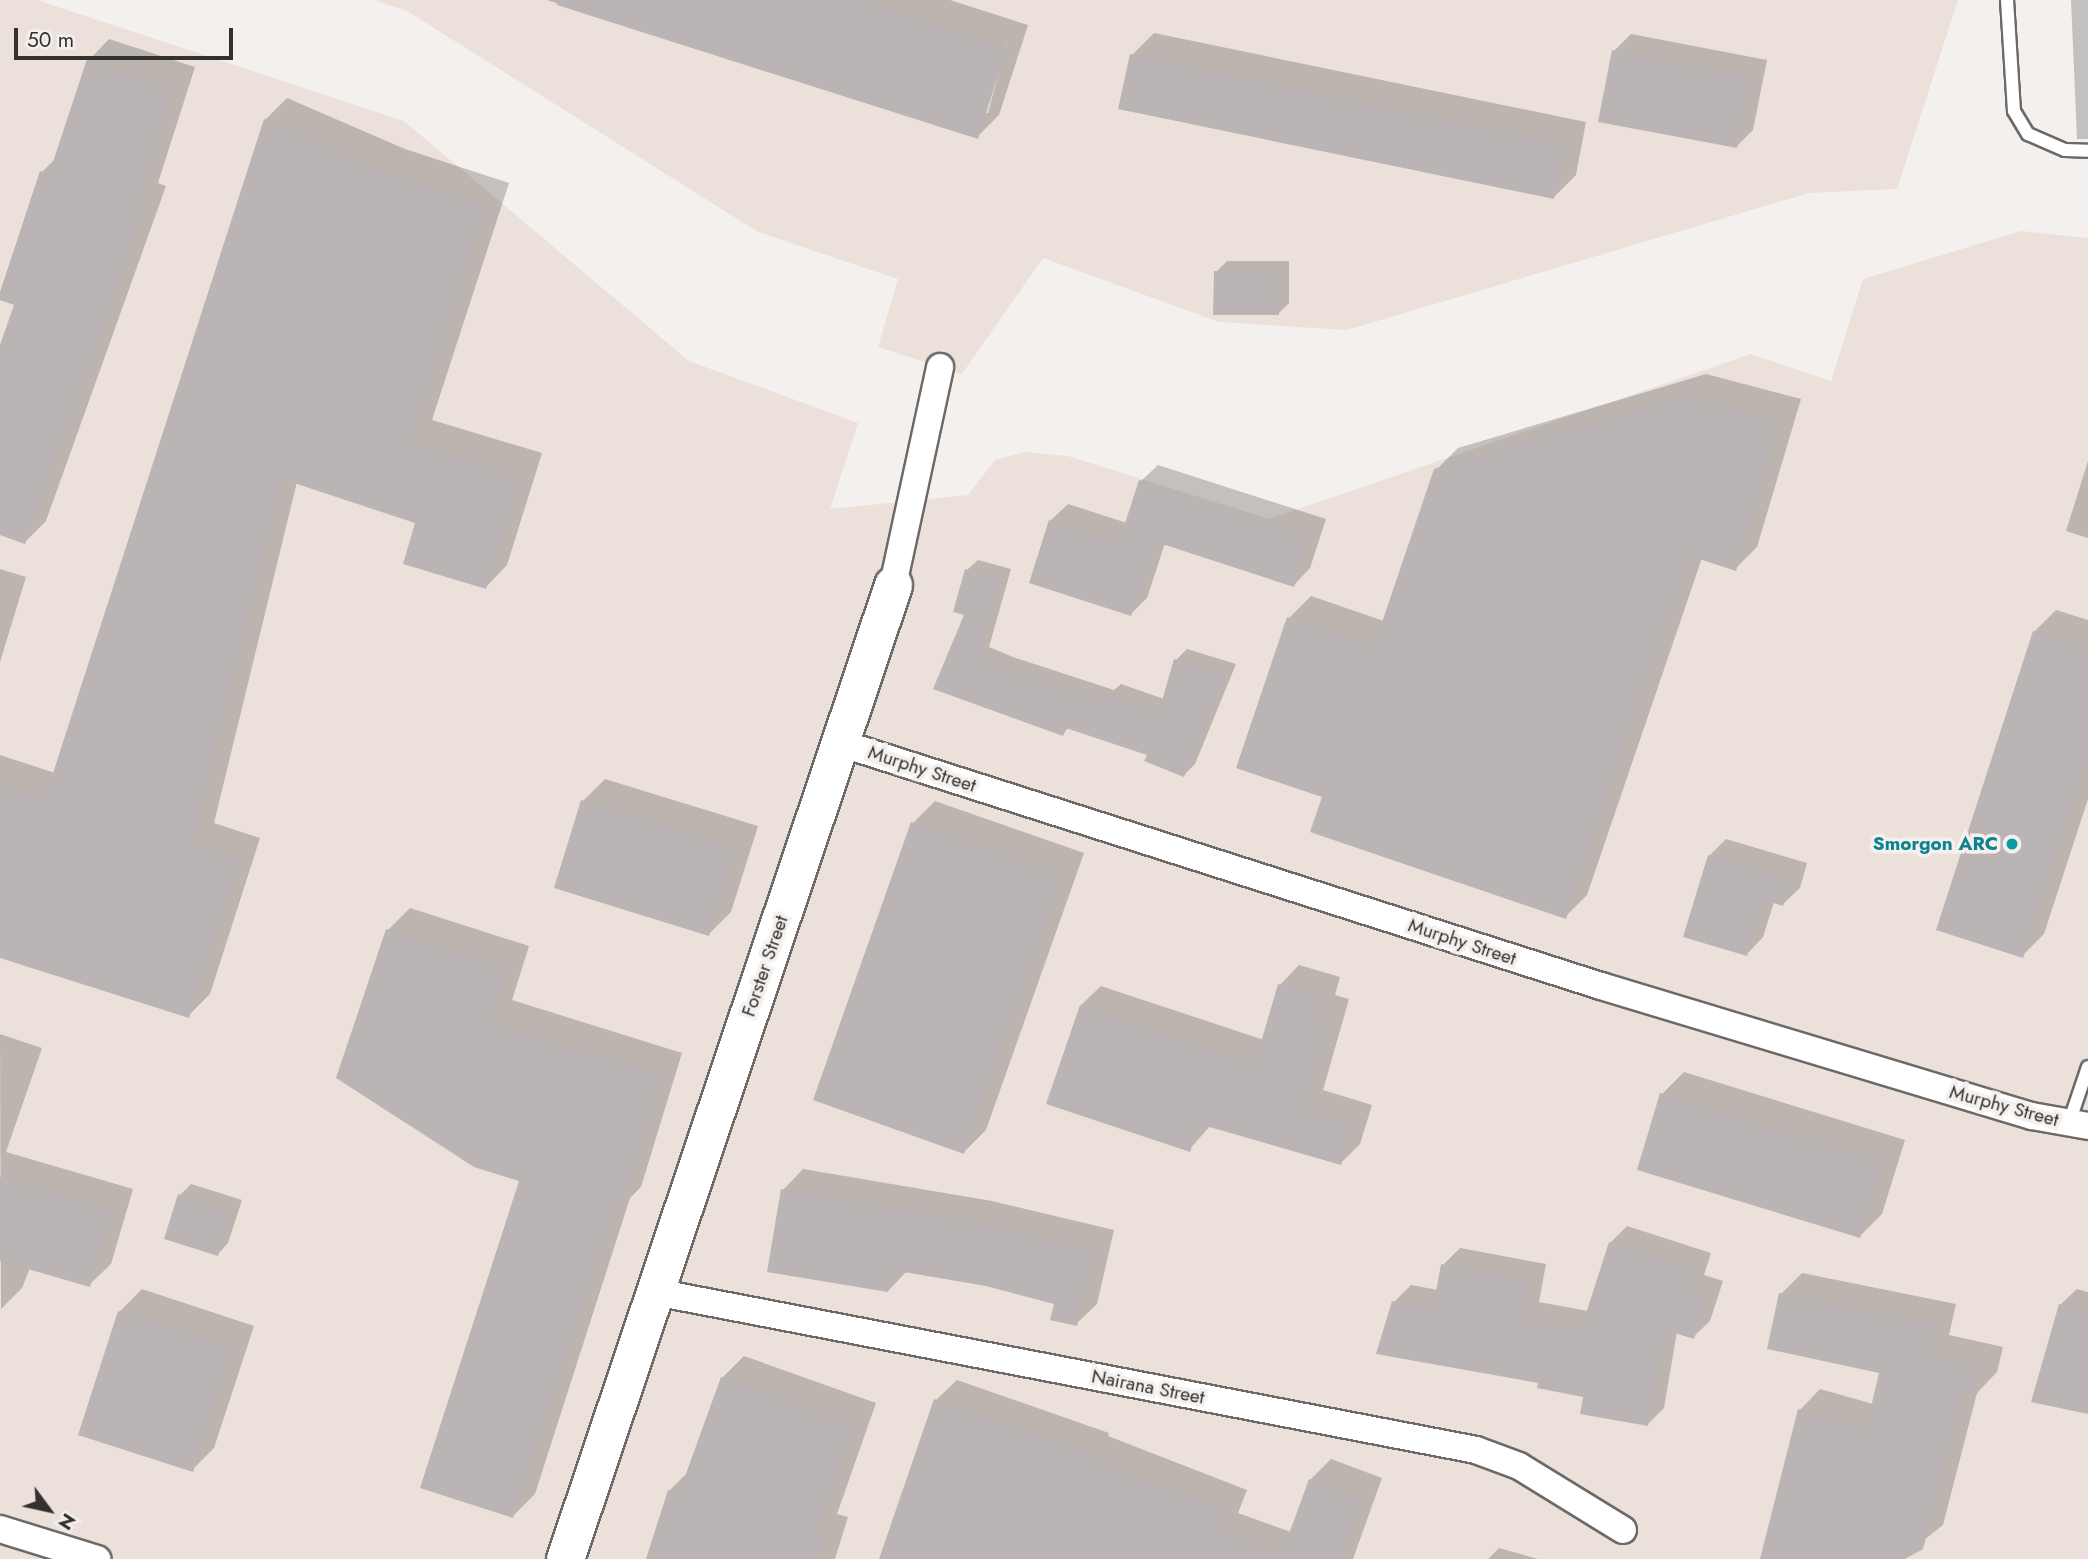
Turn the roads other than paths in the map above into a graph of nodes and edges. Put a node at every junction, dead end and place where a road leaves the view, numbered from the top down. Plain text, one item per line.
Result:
1 (2007, 0) edge
2 (2088, 151) edge
3 (940, 367) dead end
4 (893, 585) joint
5 (840, 743) junction
6 (2088, 1067) edge
7 (2078, 1125) edge
8 (655, 1292) junction
9 (0, 1529) edge
10 (1623, 1530) dead end
11 (97, 1559) edge
12 (565, 1559) edge

1 - 2 lane
3 - 4 street, Forster Street
4 - 5 street, Forster Street
5 - 7 street, Murphy Street
5 - 8 street, Forster Street
6 - 7 lane
8 - 10 street, Nairana Street
8 - 12 street, Forster Street
9 - 11 street

